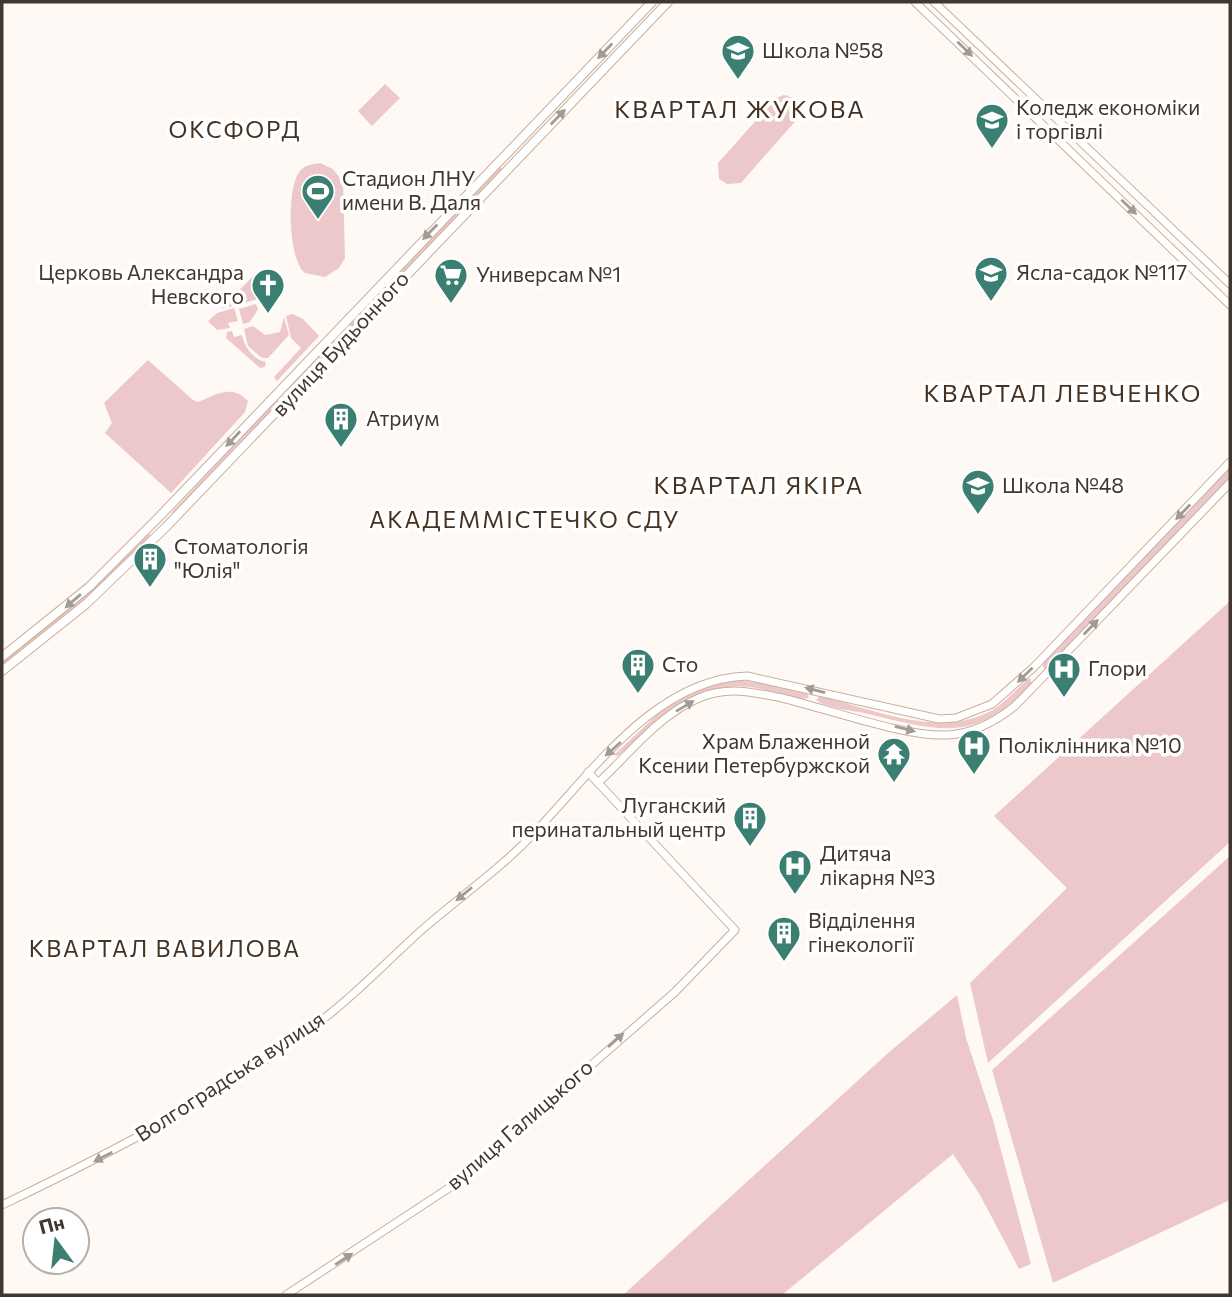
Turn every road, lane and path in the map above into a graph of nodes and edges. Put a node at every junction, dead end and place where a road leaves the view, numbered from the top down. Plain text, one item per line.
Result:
1 (652, 2) edge
2 (668, 2) edge
3 (915, 2) edge
4 (934, 2) edge
5 (380, 284) junction
6 (1230, 284) edge
7 (388, 293) junction
8 (1230, 305) edge
9 (1230, 462) edge
10 (1230, 484) edge
11 (2, 657) edge
12 (2, 671) edge
13 (588, 772) junction
14 (598, 783) junction
15 (2, 1205) edge
16 (286, 1295) edge

1 -> 5 main road, вулиця Будьонного
7 -> 2 main road, вулиця Будьонного
3 -> 8 street
4 - 6 street
5 - 7 main road
5 -> 11 main road, вулиця Будьонного
7 - 12 main road, вулиця Будьонного
9 -> 13 street, Волгоградська вулиця
14 -> 10 street
13 - 14 street
13 -> 15 street, Волгоградська вулиця
16 -> 14 street, вулиця Галицького

